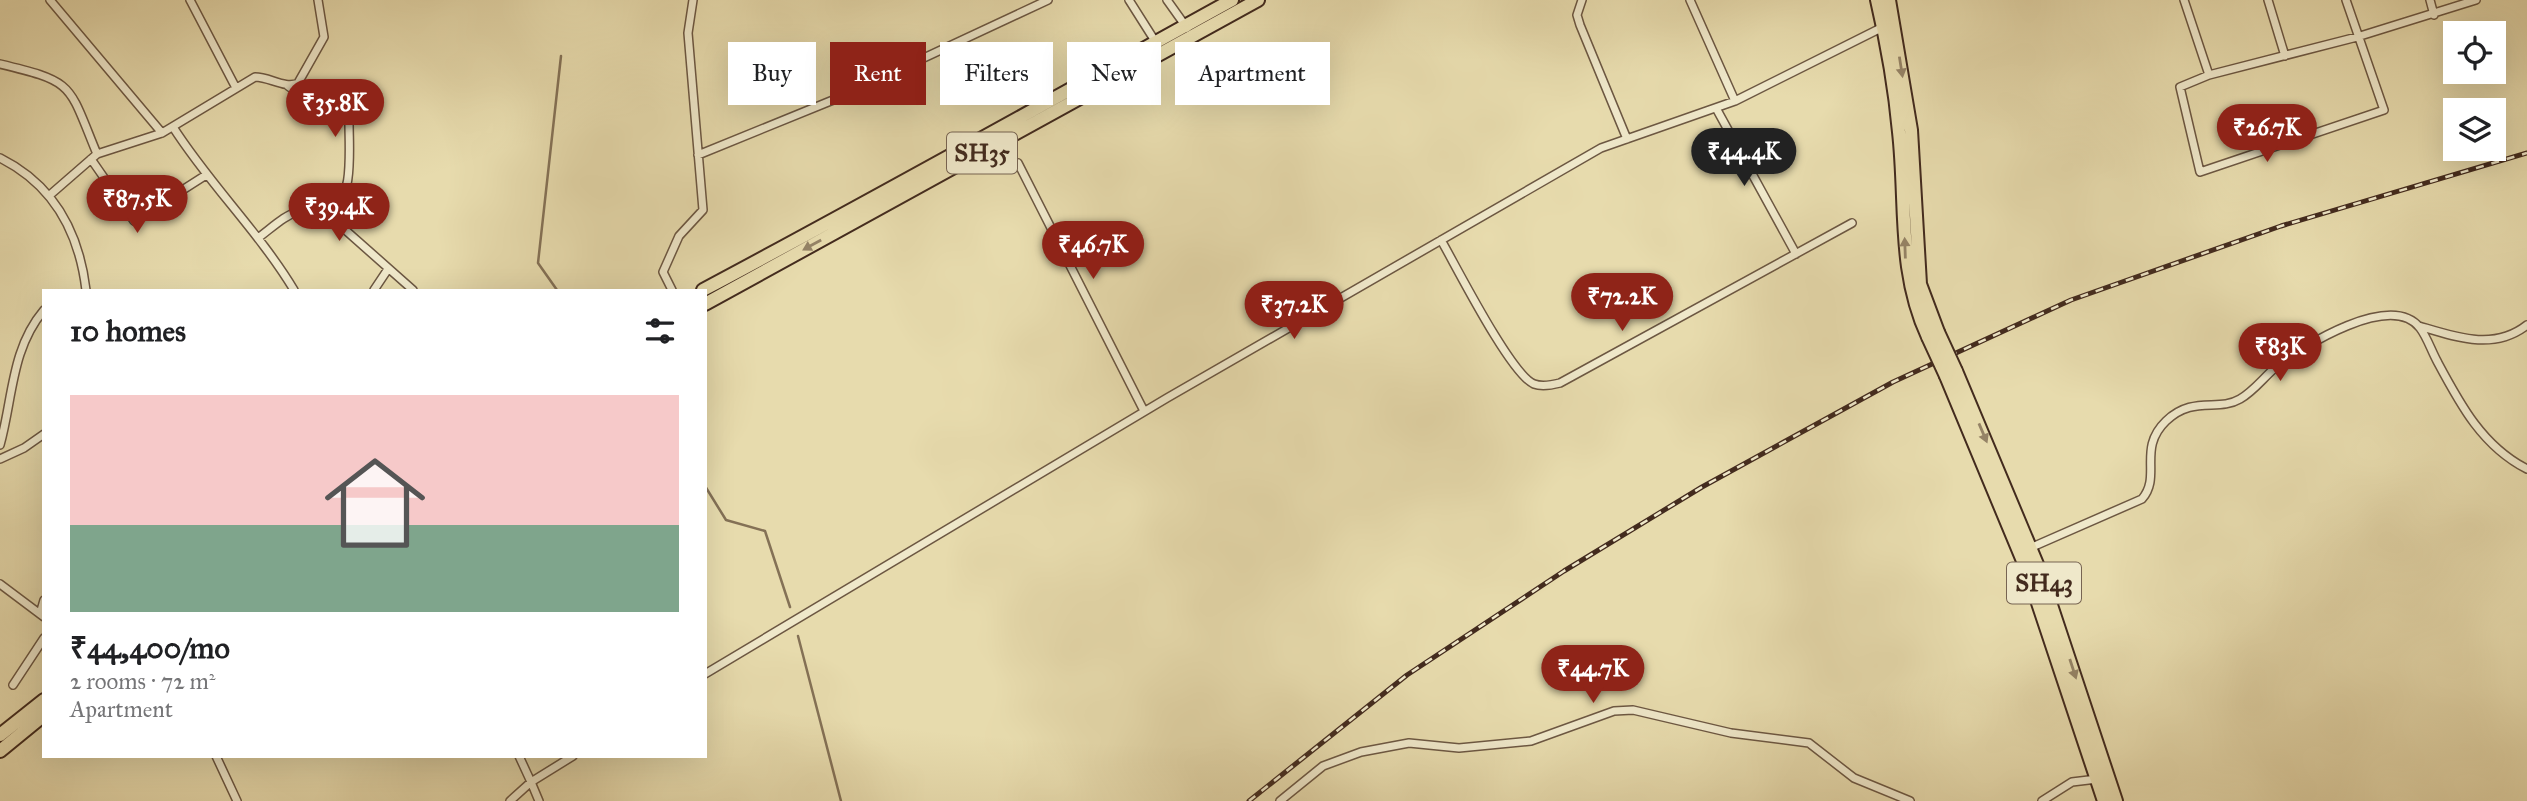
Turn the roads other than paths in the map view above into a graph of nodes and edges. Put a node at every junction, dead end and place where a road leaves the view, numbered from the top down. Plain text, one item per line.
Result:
1 (50, 0) edge
2 (190, 0) edge
3 (318, 0) edge
4 (693, 0) edge
5 (1048, 0) edge
6 (1129, 0) edge
7 (1167, 0) edge
8 (1232, 0) edge
9 (1258, 0) edge
10 (1582, 0) edge
11 (1690, 0) edge
12 (1877, 0) edge
13 (1889, 0) edge
14 (2184, 0) edge
15 (2268, 0) edge
16 (2346, 0) edge
17 (2430, 0) edge
18 (2476, 0) edge
19 (2434, 15) junction
20 (1888, 26) junction
21 (1188, 31) junction
22 (2357, 37) junction
23 (1155, 41) joint
24 (1161, 48) edge
25 (2284, 56) junction
26 (0, 64) edge
27 (2209, 75) junction
28 (288, 85) junction
29 (236, 88) junction
30 (1067, 89) edge
31 (1735, 101) junction
32 (1067, 105) edge
33 (1716, 108) junction
34 (173, 127) junction
35 (162, 133) junction
36 (1627, 139) junction
37 (698, 155) junction
38 (94, 156) junction
39 (0, 158) edge
40 (1018, 163) dead end
41 (206, 175) junction
42 (51, 194) junction
43 (860, 213) junction
44 (331, 218) junction
45 (1852, 223) dead end
46 (258, 238) junction
47 (1441, 240) junction
48 (1796, 254) junction
49 (388, 269) junction
50 (86, 289) edge
51 (293, 289) edge
52 (375, 289) edge
53 (412, 289) edge
54 (672, 289) edge
55 (705, 289) edge
56 (707, 303) edge
57 (42, 313) edge
58 (2527, 325) edge
59 (2419, 326) junction
60 (1951, 373) junction
61 (1144, 411) junction
62 (42, 435) edge
63 (0, 445) edge
64 (0, 451) edge
65 (10, 455) junction
66 (0, 459) edge
67 (2527, 469) edge
68 (2030, 548) junction
69 (0, 584) edge
70 (42, 616) edge
71 (42, 641) edge
72 (707, 673) edge
73 (13, 685) dead end
74 (42, 702) edge
75 (42, 717) edge
76 (0, 735) edge
77 (0, 751) edge
78 (217, 758) edge
79 (520, 758) edge
80 (570, 758) edge
81 (2102, 778) junction
82 (531, 782) junction
83 (237, 801) edge
84 (510, 801) edge
85 (539, 801) edge
86 (1280, 801) edge
87 (1910, 801) edge
88 (2042, 801) edge
89 (2104, 801) edge
90 (2116, 801) edge

1 - 35 street
2 - 29 street
3 - 28 street
4 - 37 street
5 - 37 street
6 - 23 street
7 - 21 street
8 - 21 main road, SH35
9 - 21 main road, SH35
10 - 36 street
11 - 31 street
12 - 20 main road, SH43
13 - 20 main road, SH43
14 - 27 street
15 - 25 street
16 - 22 street
17 - 19 street
18 - 19 street
19 - 22 street
20 - 31 street
20 - 60 main road, SH43, bridge
21 - 23 main road, SH35
21 - 24 main road, SH35
22 - 25 street
22 - 27 street
25 - 27 street
26 - 38 street
28 - 29 street
28 - 44 street
29 - 34 street
30 - 43 main road, SH35
31 - 33 street
32 - 43 main road, SH35
33 - 36 street
33 - 48 street
34 - 35 street
34 - 41 street
35 - 38 street
36 - 47 street
37 - 54 street
38 - 41 street
38 - 42 street
39 - 42 street
40 - 61 street
41 - 46 street
42 - 50 street
43 - 55 main road, SH35
43 -> 56 main road, SH35
44 - 46 street
44 - 49 street
45 - 48 street
46 - 51 street
47 - 48 street
47 - 61 street
49 - 52 street
49 - 53 street
57 - 63 street
58 - 59 street
59 - 67 street
59 - 68 street
60 -> 68 main road, SH43
60 - 81 main road, SH43
61 - 72 street
62 - 65 street
64 - 65 street
65 - 66 street
68 -> 81 main road, SH43
69 - 70 street
71 - 73 street
74 - 76 main road
75 - 77 main road
78 - 83 street
79 - 82 street
80 - 82 street
81 - 88 street
81 - 89 main road, SH43
81 - 90 main road, SH43
82 - 84 street
82 - 85 street
86 - 87 street

